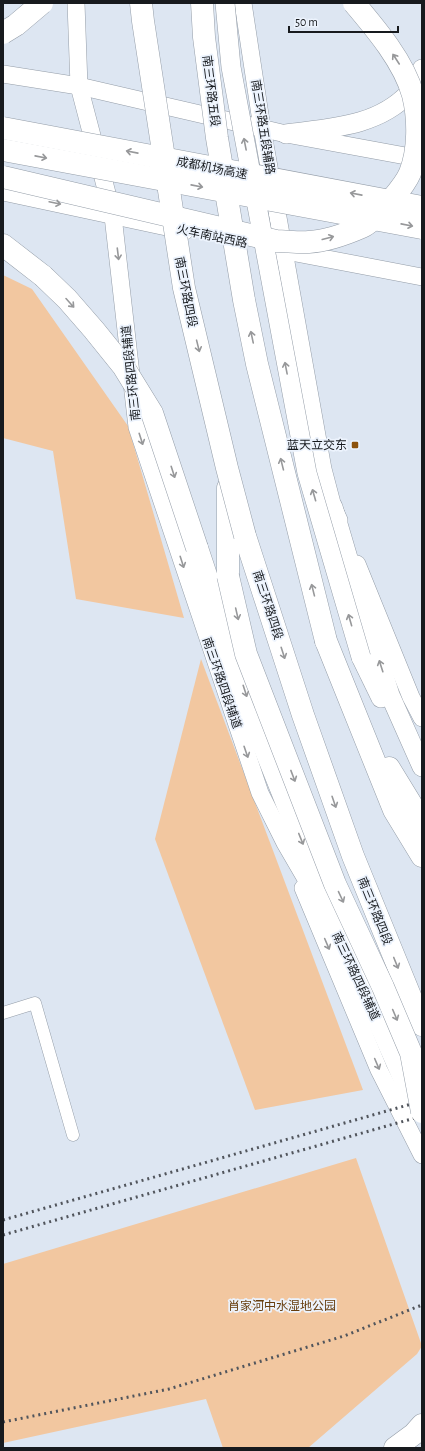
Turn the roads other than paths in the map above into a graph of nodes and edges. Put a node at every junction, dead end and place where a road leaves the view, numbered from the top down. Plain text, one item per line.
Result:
1 (42, 3) edge
2 (76, 3) edge
3 (141, 3) edge
4 (202, 3) edge
5 (225, 3) edge
6 (243, 3) edge
7 (354, 3) edge
8 (3, 33) edge
9 (422, 68) edge
10 (3, 74) edge
11 (79, 86) junction
12 (3, 128) edge
13 (262, 128) junction
14 (286, 134) junction
15 (3, 150) edge
16 (422, 159) edge
17 (3, 177) edge
18 (3, 192) edge
19 (422, 207) edge
20 (113, 216) junction
21 (422, 228) edge
22 (3, 245) edge
23 (284, 251) junction
24 (422, 277) edge
25 (333, 507) junction
26 (237, 533) junction
27 (422, 718) edge
28 (358, 720) junction
29 (422, 767) edge
30 (422, 776) edge
31 (422, 822) edge
32 (285, 843) junction
33 (422, 856) edge
34 (344, 946) junction
35 (3, 1013) edge
36 (422, 1025) edge
37 (422, 1112) edge
38 (422, 1120) edge
39 (73, 1135) dead end
40 (422, 1155) edge
41 (422, 1425) edge
42 (422, 1434) edge
43 (395, 1448) edge

1 - 8 highway, bridge
2 - 11 main road
3 -> 26 highway, 南三环路四段, bridge
28 -> 4 highway, 南三环路五段, bridge
30 -> 5 main road, bridge
6 - 13 main road, 南三环路五段辅路
17 -> 7 highway, bridge
9 - 14 main road
10 - 11 main road
11 - 13 main road
11 - 20 main road
19 -> 12 highway, 成都机场高速, bridge
13 - 14 main road
13 - 23 main road, 南三环路五段辅路
14 - 16 main road
15 -> 21 highway, 成都机场高速, bridge
18 -> 20 main road, 火车南站西路
20 - 23 main road, 火车南站西路
20 -> 32 main road, 南三环路四段辅道
22 -> 34 highway, bridge
23 - 24 main road, 火车南站西路
23 - 25 main road
25 - 27 main road
29 -> 25 main road
26 -> 36 highway, 南三环路四段
26 -> 37 highway, bridge
28 - 31 highway
28 - 33 highway
32 - 34 main road, 南三环路四段辅道
32 -> 40 main road
34 - 38 main road, 南三环路四段辅道
35 - 39 street
41 - 43 highway
42 - 43 highway

